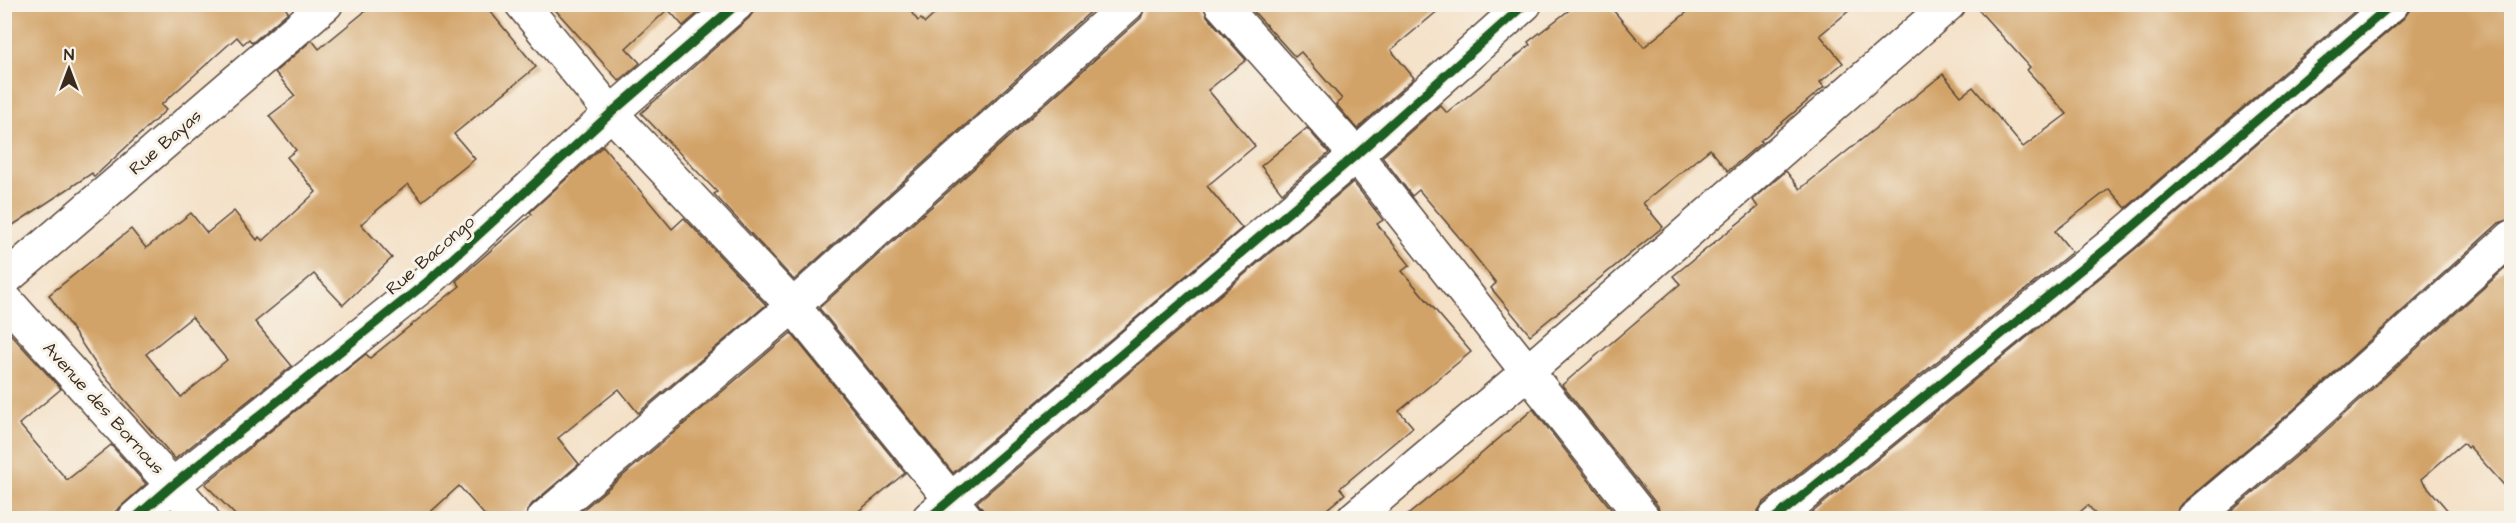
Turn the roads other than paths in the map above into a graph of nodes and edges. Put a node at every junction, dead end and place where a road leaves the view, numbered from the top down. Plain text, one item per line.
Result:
1 (326, 4) edge
2 (522, 4) edge
3 (737, 4) edge
4 (1128, 4) edge
5 (1221, 4) edge
6 (1525, 4) edge
7 (2392, 4) edge
8 (1942, 6) edge
9 (611, 113) junction
10 (1356, 155) junction
11 (2511, 237) edge
12 (4, 280) edge
13 (4, 298) edge
14 (793, 306) junction
15 (1526, 373) junction
16 (173, 485) junction
17 (948, 513) edge
18 (135, 519) edge
19 (202, 519) edge
20 (544, 519) edge
21 (1354, 519) edge
22 (1643, 519) edge
23 (1775, 519) edge
24 (2194, 519) edge

1 - 12 street, Rue Bayas
2 - 9 street
3 - 9 street, Rue Bacongo
4 - 14 street
5 - 10 street
6 - 10 street
7 - 23 street
8 - 15 street
9 - 14 street
9 - 16 street, Rue Bacongo
10 - 15 street
10 - 17 street
11 - 24 street
13 - 16 street, Avenue des Bornous
14 - 17 street
14 - 20 street
15 - 21 street
15 - 22 street
16 - 18 street, Rue Bacongo
16 - 19 street, Avenue des Bornous

